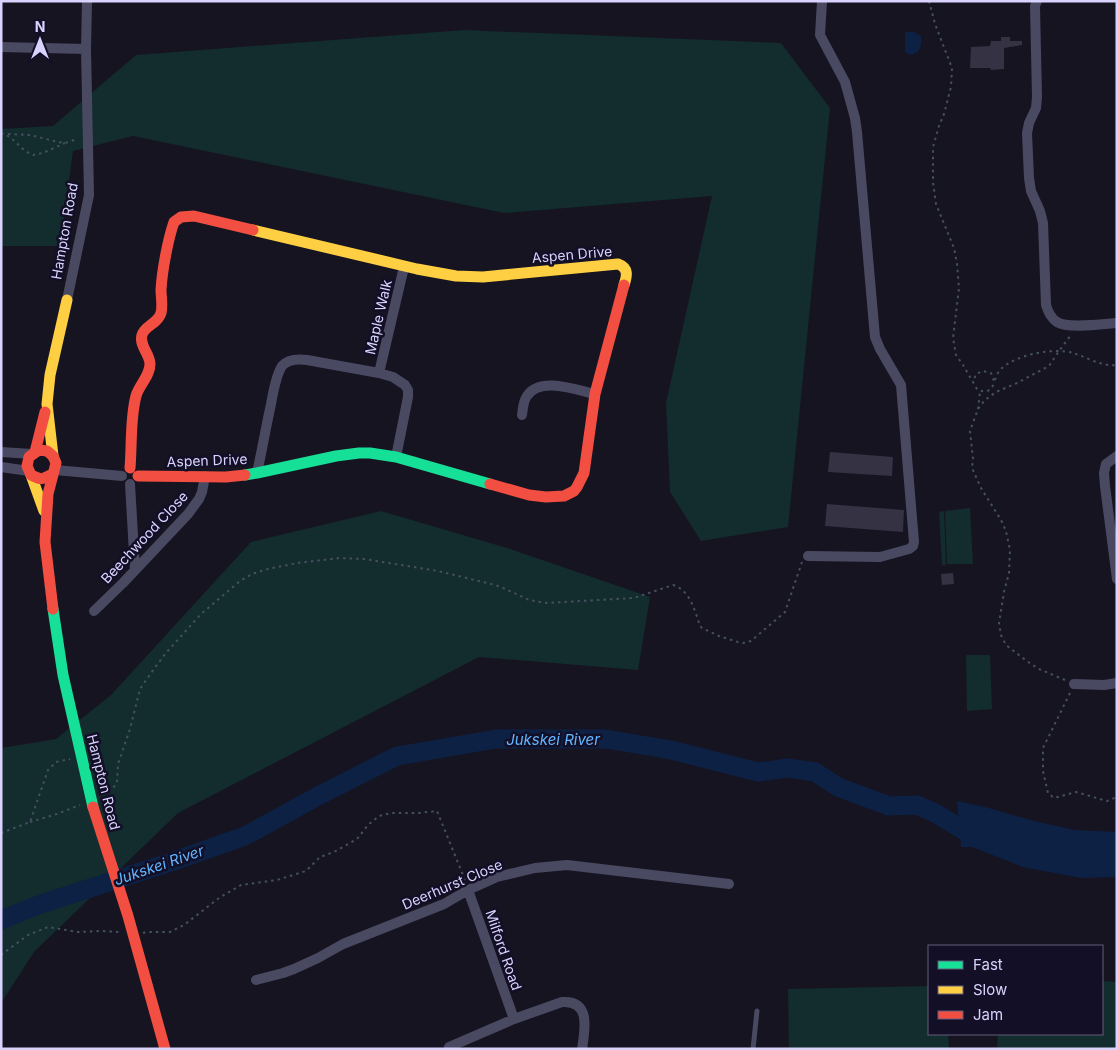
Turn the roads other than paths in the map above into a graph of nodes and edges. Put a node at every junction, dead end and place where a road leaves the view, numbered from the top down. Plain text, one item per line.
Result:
1 (87, 1) edge
2 (822, 1) edge
3 (1037, 1) edge
4 (1, 47) edge
5 (86, 50) junction
6 (404, 267) junction
7 (67, 300) joint
8 (1117, 323) edge
9 (379, 373) junction
10 (595, 394) junction
11 (47, 404) junction
12 (522, 415) dead end
13 (1, 452) edge
14 (34, 453) junction
15 (53, 456) junction
16 (1117, 456) edge
17 (396, 457) junction
18 (1, 467) edge
19 (54, 472) junction
20 (30, 473) junction
21 (257, 473) junction
22 (130, 476) junction
23 (205, 476) junction
24 (46, 516) junction
25 (808, 556) road end
26 (135, 570) junction
27 (1117, 579) edge
28 (94, 611) dead end
29 (1117, 683) edge
30 (1074, 684) road end
31 (729, 884) dead end
32 (468, 890) junction
33 (256, 980) dead end
34 (757, 1011) dead end
35 (514, 1019) junction
36 (448, 1048) edge
37 (166, 1049) edge
38 (582, 1049) edge
39 (753, 1049) edge

1 - 5 street, Hampton Road
2 - 25 street
3 - 8 street
4 - 5 street
5 - 7 street, Hampton Road
6 - 9 street, Maple Walk
6 - 10 street, Aspen Drive
6 - 22 street, Aspen Drive
7 - 11 street, Hampton Road
9 - 17 street
9 - 21 street
10 - 12 street
10 - 17 street, Aspen Drive
11 - 14 street, Hampton Road
11 - 15 street, Hampton Road
13 - 14 street
14 - 15 street
14 - 20 street, Hampton Road
15 - 19 street, Hampton Road
16 - 27 street
17 - 21 street, Aspen Drive
18 - 20 street
19 - 20 street
19 - 22 street, Aspen Drive
19 - 24 street, Hampton Road
20 - 24 street, Hampton Road
21 - 23 street, Aspen Drive
22 - 23 street, Aspen Drive
22 - 26 street, Aspen Drive
23 - 26 street, Beechwood Close
24 - 37 street, Hampton Road
26 - 28 street, Beechwood Close
29 - 30 street
31 - 32 street, Deerhurst Close
32 - 33 street, Deerhurst Close
32 - 35 street, Milford Road
34 - 39 lane
35 - 36 street
35 - 38 street

